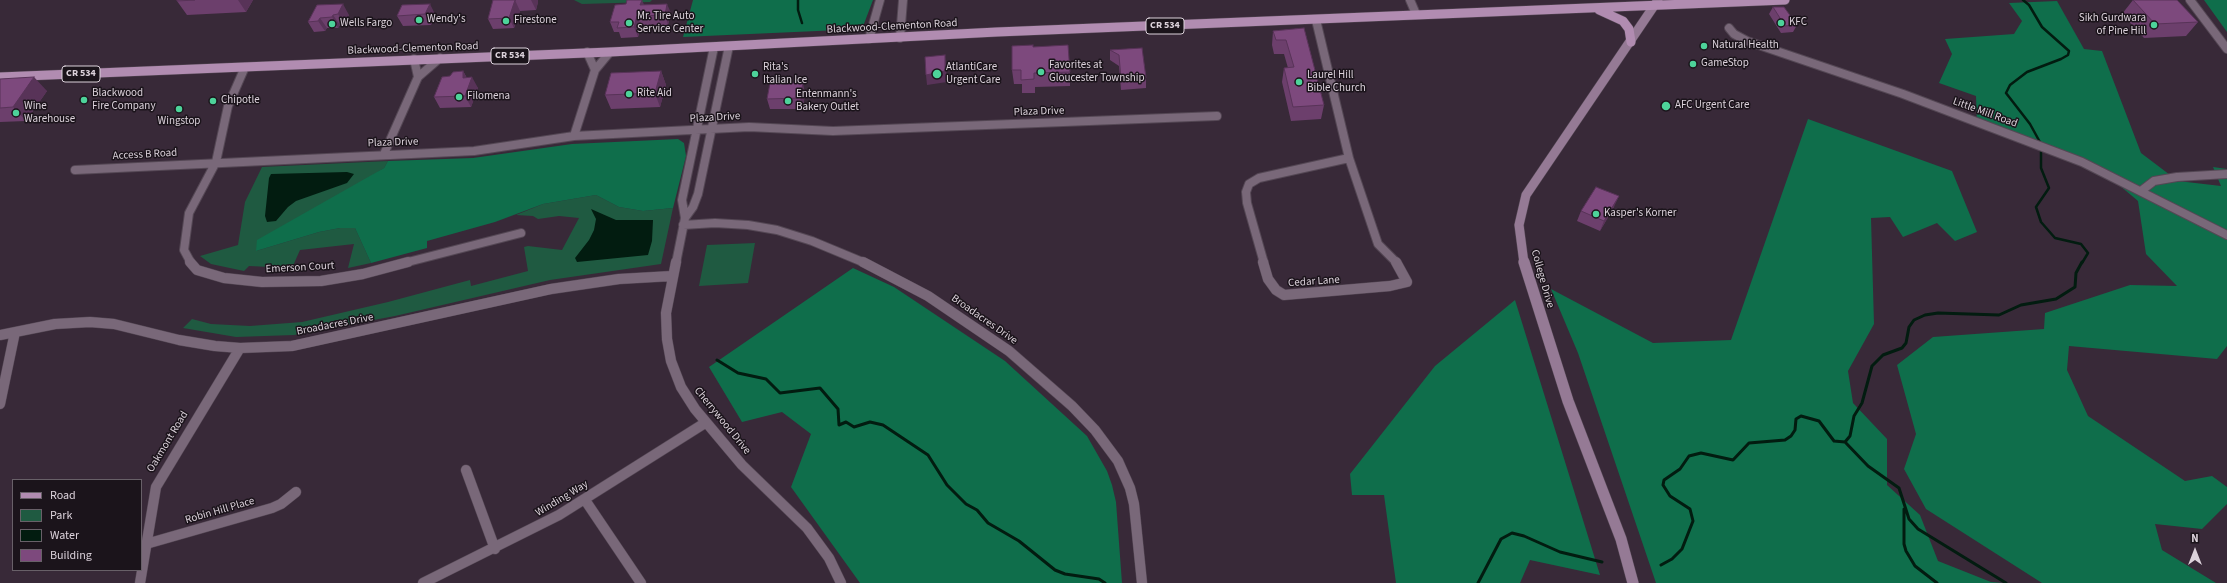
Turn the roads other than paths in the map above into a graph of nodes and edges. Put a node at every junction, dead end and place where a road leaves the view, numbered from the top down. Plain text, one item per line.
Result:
1 (880, 0) edge
2 (902, 0) edge
3 (1410, 0) edge
4 (1785, 0) edge
5 (2190, 0) edge
6 (1656, 3) edge
7 (1596, 8) junction
8 (1416, 14) junction
9 (1316, 20) junction
10 (1730, 28) dead end
11 (900, 38) junction
12 (869, 39) junction
13 (1631, 42) junction
14 (729, 46) junction
15 (714, 47) junction
16 (2227, 49) edge
17 (588, 52) junction
18 (610, 52) junction
19 (440, 58) junction
20 (414, 59) junction
21 (245, 67) junction
22 (594, 70) junction
23 (0, 77) edge
24 (418, 77) junction
25 (1217, 116) dead end
26 (697, 130) junction
27 (711, 130) junction
28 (574, 136) junction
29 (384, 154) junction
30 (1349, 158) junction
31 (216, 162) junction
32 (75, 170) dead end
33 (2227, 174) edge
34 (2140, 191) junction
35 (684, 222) junction
36 (521, 233) dead end
37 (2227, 235) edge
38 (672, 276) junction
39 (15, 332) junction
40 (0, 335) edge
41 (240, 348) junction
42 (0, 404) edge
43 (706, 423) junction
44 (466, 470) dead end
45 (296, 492) dead end
46 (584, 500) junction
47 (146, 544) junction
48 (495, 549) junction
49 (142, 570) edge
50 (142, 571) edge
51 (140, 583) edge
52 (423, 583) edge
53 (640, 583) edge
54 (841, 583) edge
55 (1142, 583) edge
56 (1633, 583) edge

1 - 12 street
2 - 11 street
3 - 8 street
4 - 6 main road, Blackwood-Clementon Road / CR 534
5 - 16 street
6 - 7 main road, Blackwood-Clementon Road / CR 534
6 - 13 main road, College Drive
7 - 8 main road, Blackwood-Clementon Road / CR 534
7 - 13 main road
8 - 9 main road, Blackwood-Clementon Road / CR 534
9 - 11 main road, Blackwood-Clementon Road / CR 534
9 - 30 street, Cedar Lane
10 - 34 street, Little Mill Road
11 - 12 main road, Blackwood-Clementon Road / CR 534
12 - 14 main road, Blackwood-Clementon Road / CR 534
13 - 56 main road, College Drive
14 - 15 main road, Blackwood-Clementon Road / CR 534
14 - 27 street, Cherrywood Drive
15 - 18 main road, Blackwood-Clementon Road / CR 534
15 - 26 street, Cherrywood Drive
17 - 18 main road, Blackwood-Clementon Road / CR 534
17 - 19 main road, Blackwood-Clementon Road / CR 534
17 - 22 street
18 - 22 street
19 - 20 main road, Blackwood-Clementon Road / CR 534
19 - 24 street
20 - 21 main road, Blackwood-Clementon Road / CR 534
20 - 24 street
21 - 23 main road, Blackwood-Clementon Road / CR 534
21 - 31 street, Emerson Court
22 - 28 street
24 - 29 street
25 - 27 street, Plaza Drive
26 - 27 street, Plaza Drive
26 - 28 street, Plaza Drive
26 - 35 street, Cherrywood Drive
27 - 35 street, Cherrywood Drive
28 - 29 street, Plaza Drive
29 - 31 street, Plaza Drive
30 - 30 street, Cedar Lane
31 - 32 street, Access B Road
31 - 36 street, Emerson Court
33 - 34 street
34 - 37 street, Little Mill Road
35 - 38 street, Cherrywood Drive
35 - 55 street, Broadacres Drive
38 - 41 street, Broadacres Drive
38 - 43 street, Cherrywood Drive
39 - 40 street, Broadacres Drive
39 - 41 street, Broadacres Drive
39 - 42 street
41 - 47 street, Oakmont Road
43 - 46 street, Winding Way
43 - 54 street, Cherrywood Drive
44 - 48 street
45 - 47 street, Robin Hill Place
46 - 48 street, Winding Way
46 - 53 street
47 - 49 street, Oakmont Road
48 - 52 street, Winding Way
50 - 51 street, Oakmont Road

